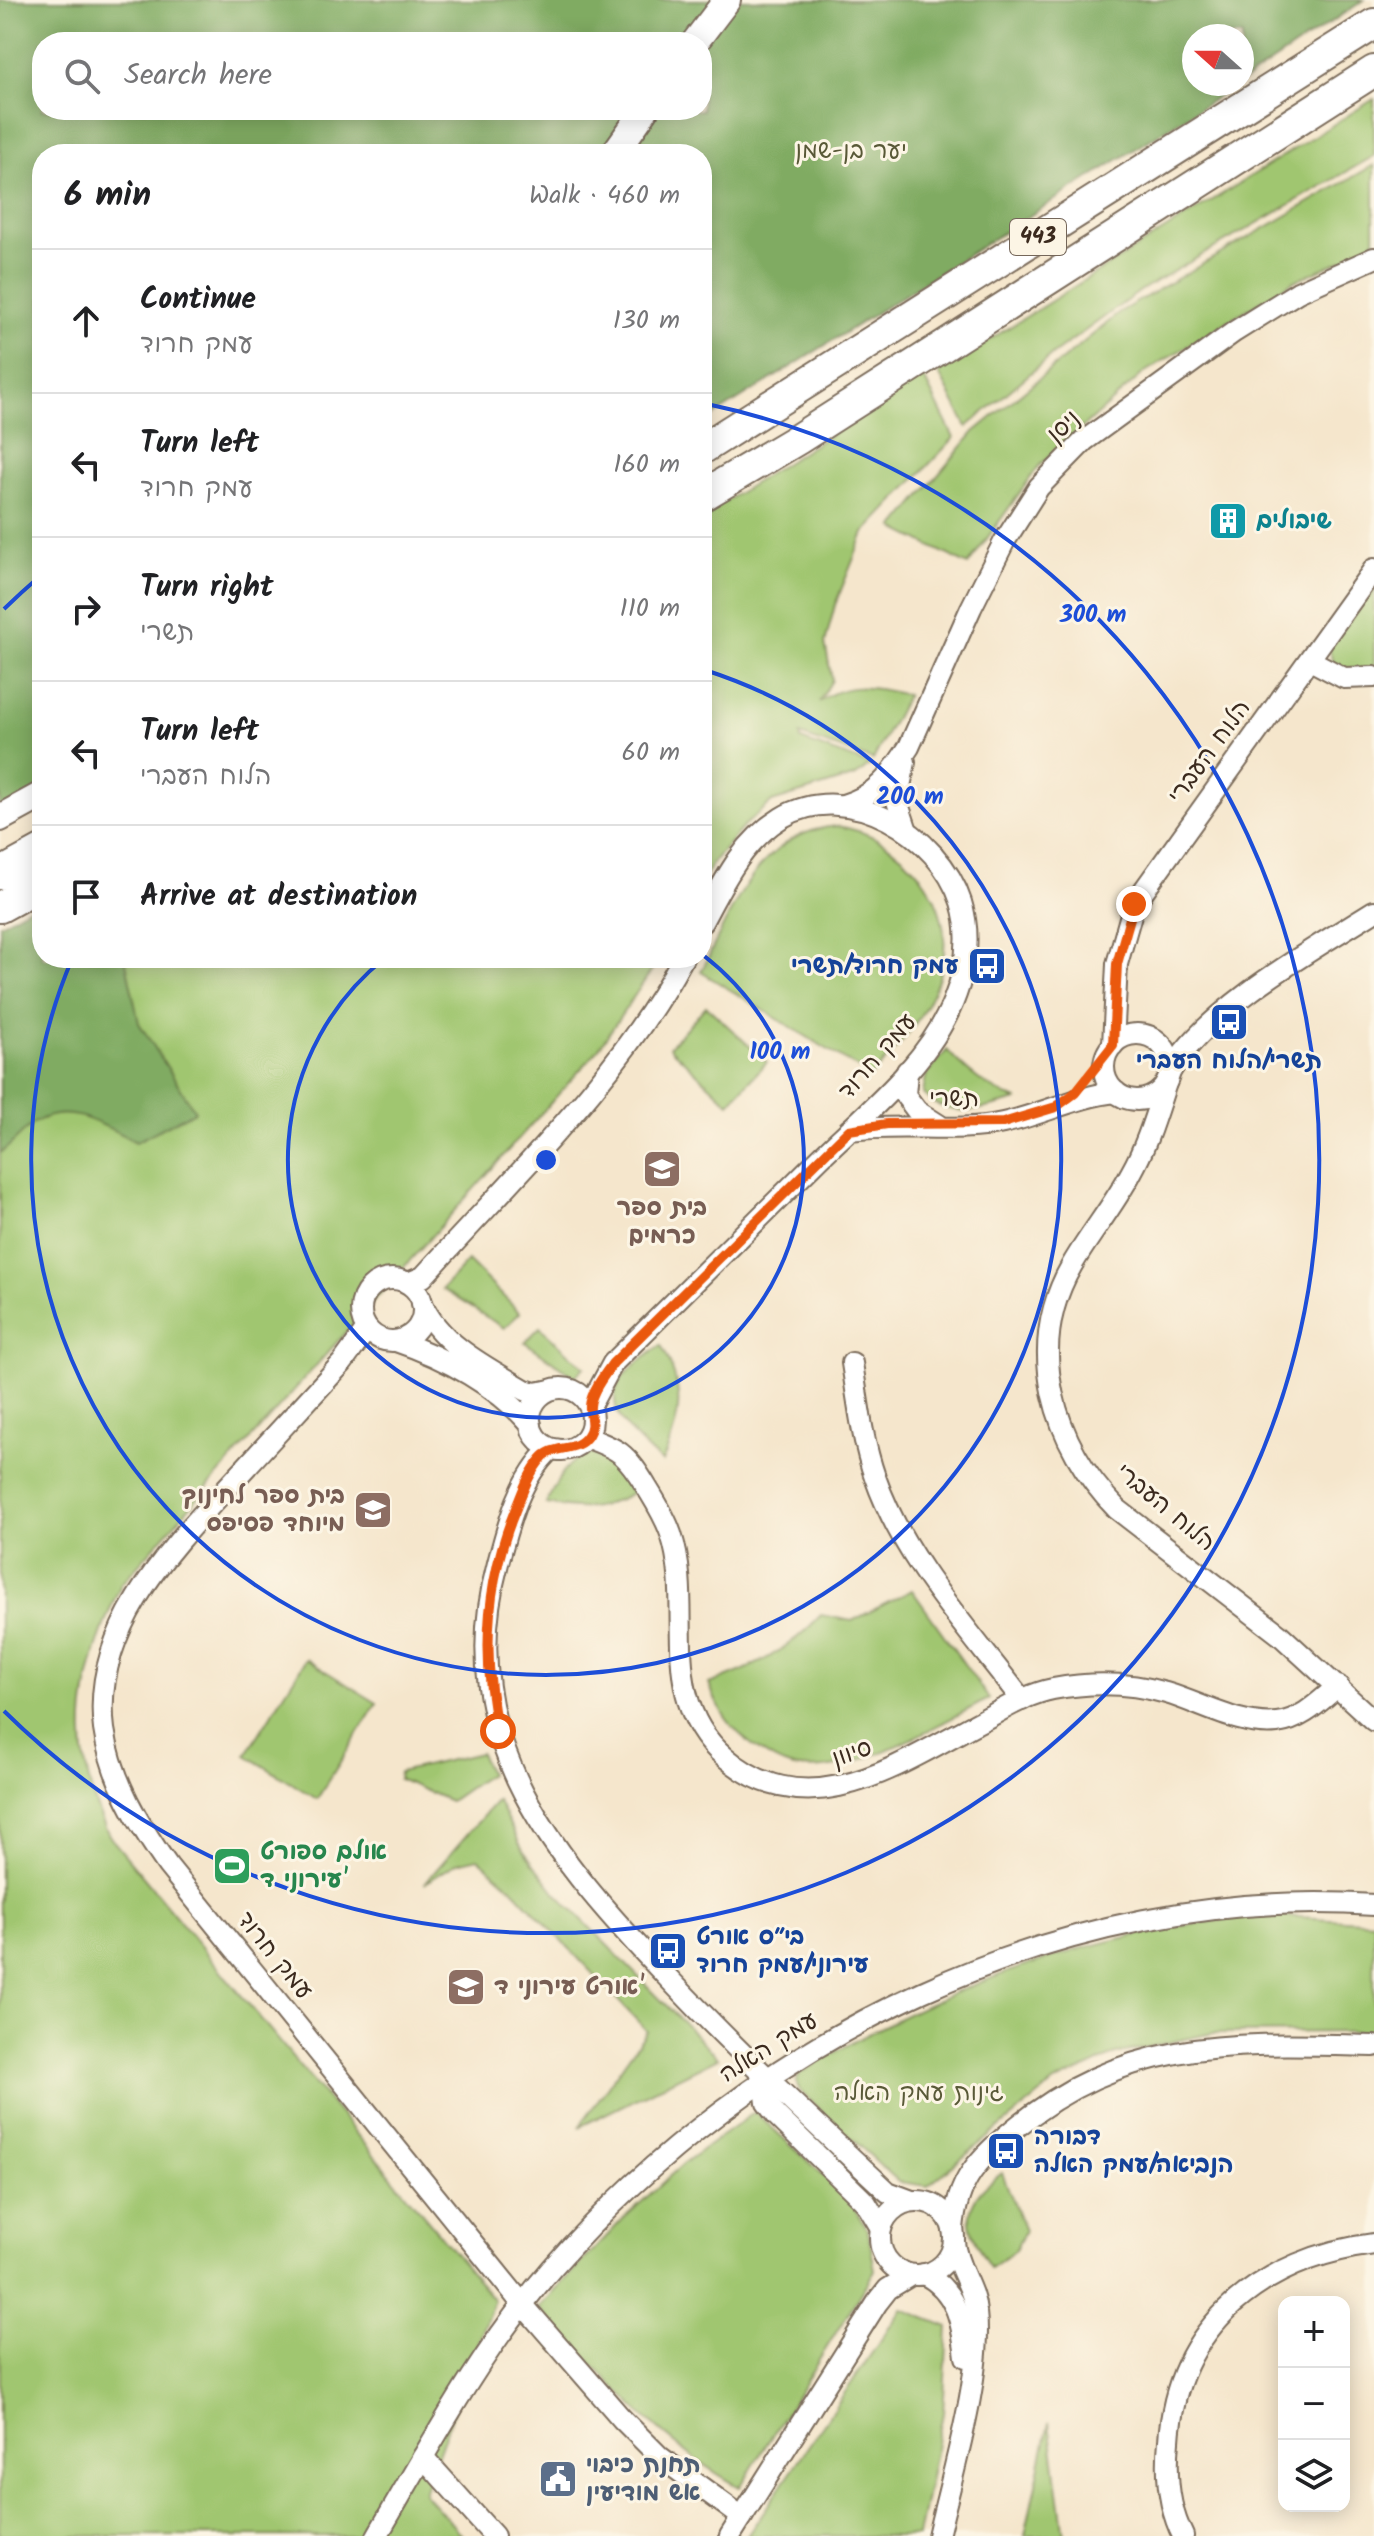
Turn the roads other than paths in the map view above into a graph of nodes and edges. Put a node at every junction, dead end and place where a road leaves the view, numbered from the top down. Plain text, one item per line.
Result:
1 (727, 0) edge
2 (1374, 24) edge
3 (703, 32) edge
4 (1374, 71) edge
5 (638, 120) edge
6 (621, 144) edge
7 (1374, 258) edge
8 (712, 443) edge
9 (712, 490) edge
10 (1374, 569) edge
11 (1310, 660) junction
12 (1374, 677) edge
13 (909, 747) junction
14 (32, 800) edge
15 (843, 805) junction
16 (0, 818) edge
17 (907, 832) junction
18 (32, 856) edge
19 (0, 874) edge
20 (32, 889) edge
21 (712, 904) edge
22 (0, 907) edge
23 (1374, 911) edge
24 (677, 968) edge
25 (1117, 979) junction
26 (1207, 1025) junction
27 (1144, 1034) junction
28 (1110, 1050) junction
29 (907, 1071) junction
30 (1168, 1077) junction
31 (1121, 1095) junction
32 (1056, 1107) junction
33 (939, 1125) junction
34 (849, 1130) junction
35 (1143, 1149) junction
36 (408, 1283) junction
37 (422, 1303) junction
38 (367, 1329) junction
39 (396, 1341) junction
40 (852, 1363) dead end
41 (546, 1391) junction
42 (590, 1406) junction
43 (531, 1425) junction
44 (587, 1437) junction
45 (561, 1450) junction
46 (1338, 1686) junction
47 (1022, 1700) junction
48 (1374, 1721) edge
49 (1374, 1905) edge
50 (1374, 2046) edge
51 (764, 2077) junction
52 (912, 2201) junction
53 (881, 2228) junction
54 (954, 2236) junction
55 (1374, 2244) edge
56 (918, 2274) junction
57 (523, 2305) junction
58 (969, 2392) junction
59 (423, 2457) junction
60 (742, 2517) junction
61 (377, 2536) edge
62 (494, 2536) edge
63 (730, 2536) edge
64 (938, 2536) edge
65 (1183, 2536) edge

1 - 3 main road
2 - 8 highway, 443
4 - 9 highway, 443
5 - 6 main road
7 - 13 street, ניסן
10 - 11 street, הלוח העברי
11 - 12 street
11 - 25 street, הלוח העברי
13 - 15 street, ניסן
13 - 17 street, ניסן
14 - 16 main road
15 - 17 street, עמק חרוד
15 - 21 street, עמק חרוד
17 - 29 street, עמק חרוד
18 - 19 highway
20 - 22 highway
23 - 26 street
24 - 36 street
25 - 27 street, הלוח העברי
25 - 28 street, הלוח העברי
26 - 27 street
26 - 30 street
27 - 28 street
27 - 30 street
28 - 31 street
28 - 32 street, תשרי
29 - 33 street
29 - 34 street, עמק חרוד
30 - 31 street
30 - 35 street, הלוח העברי
31 - 32 street, תשרי
31 - 35 street
32 - 33 street, תשרי
33 - 34 street, תשרי
34 - 42 street, עמק חרוד
35 - 46 street, הלוח העברי
36 - 37 street
36 - 38 street
37 - 39 street
37 - 41 street
38 - 39 street
38 - 57 street, עמק חרוד
39 - 43 street
40 - 47 street
41 - 42 street
41 - 43 street
42 - 44 street
43 - 45 street
44 - 45 street
44 - 47 street, סיוון
45 - 51 street
46 - 47 street, סיוון
46 - 48 street, הלוח העברי
49 - 51 street, עמק האלה
50 - 54 street
51 - 52 street
51 - 53 street
51 - 57 street, עמק האלה
52 - 53 street
52 - 54 street
53 - 56 street
54 - 56 street
54 - 58 street
55 - 65 street
56 - 58 street
56 - 60 street
57 - 59 street, עמק האלה
57 - 60 street, עמק חרוד
58 - 64 street
59 - 61 street, עמק האלה
59 - 62 street
60 - 63 street

